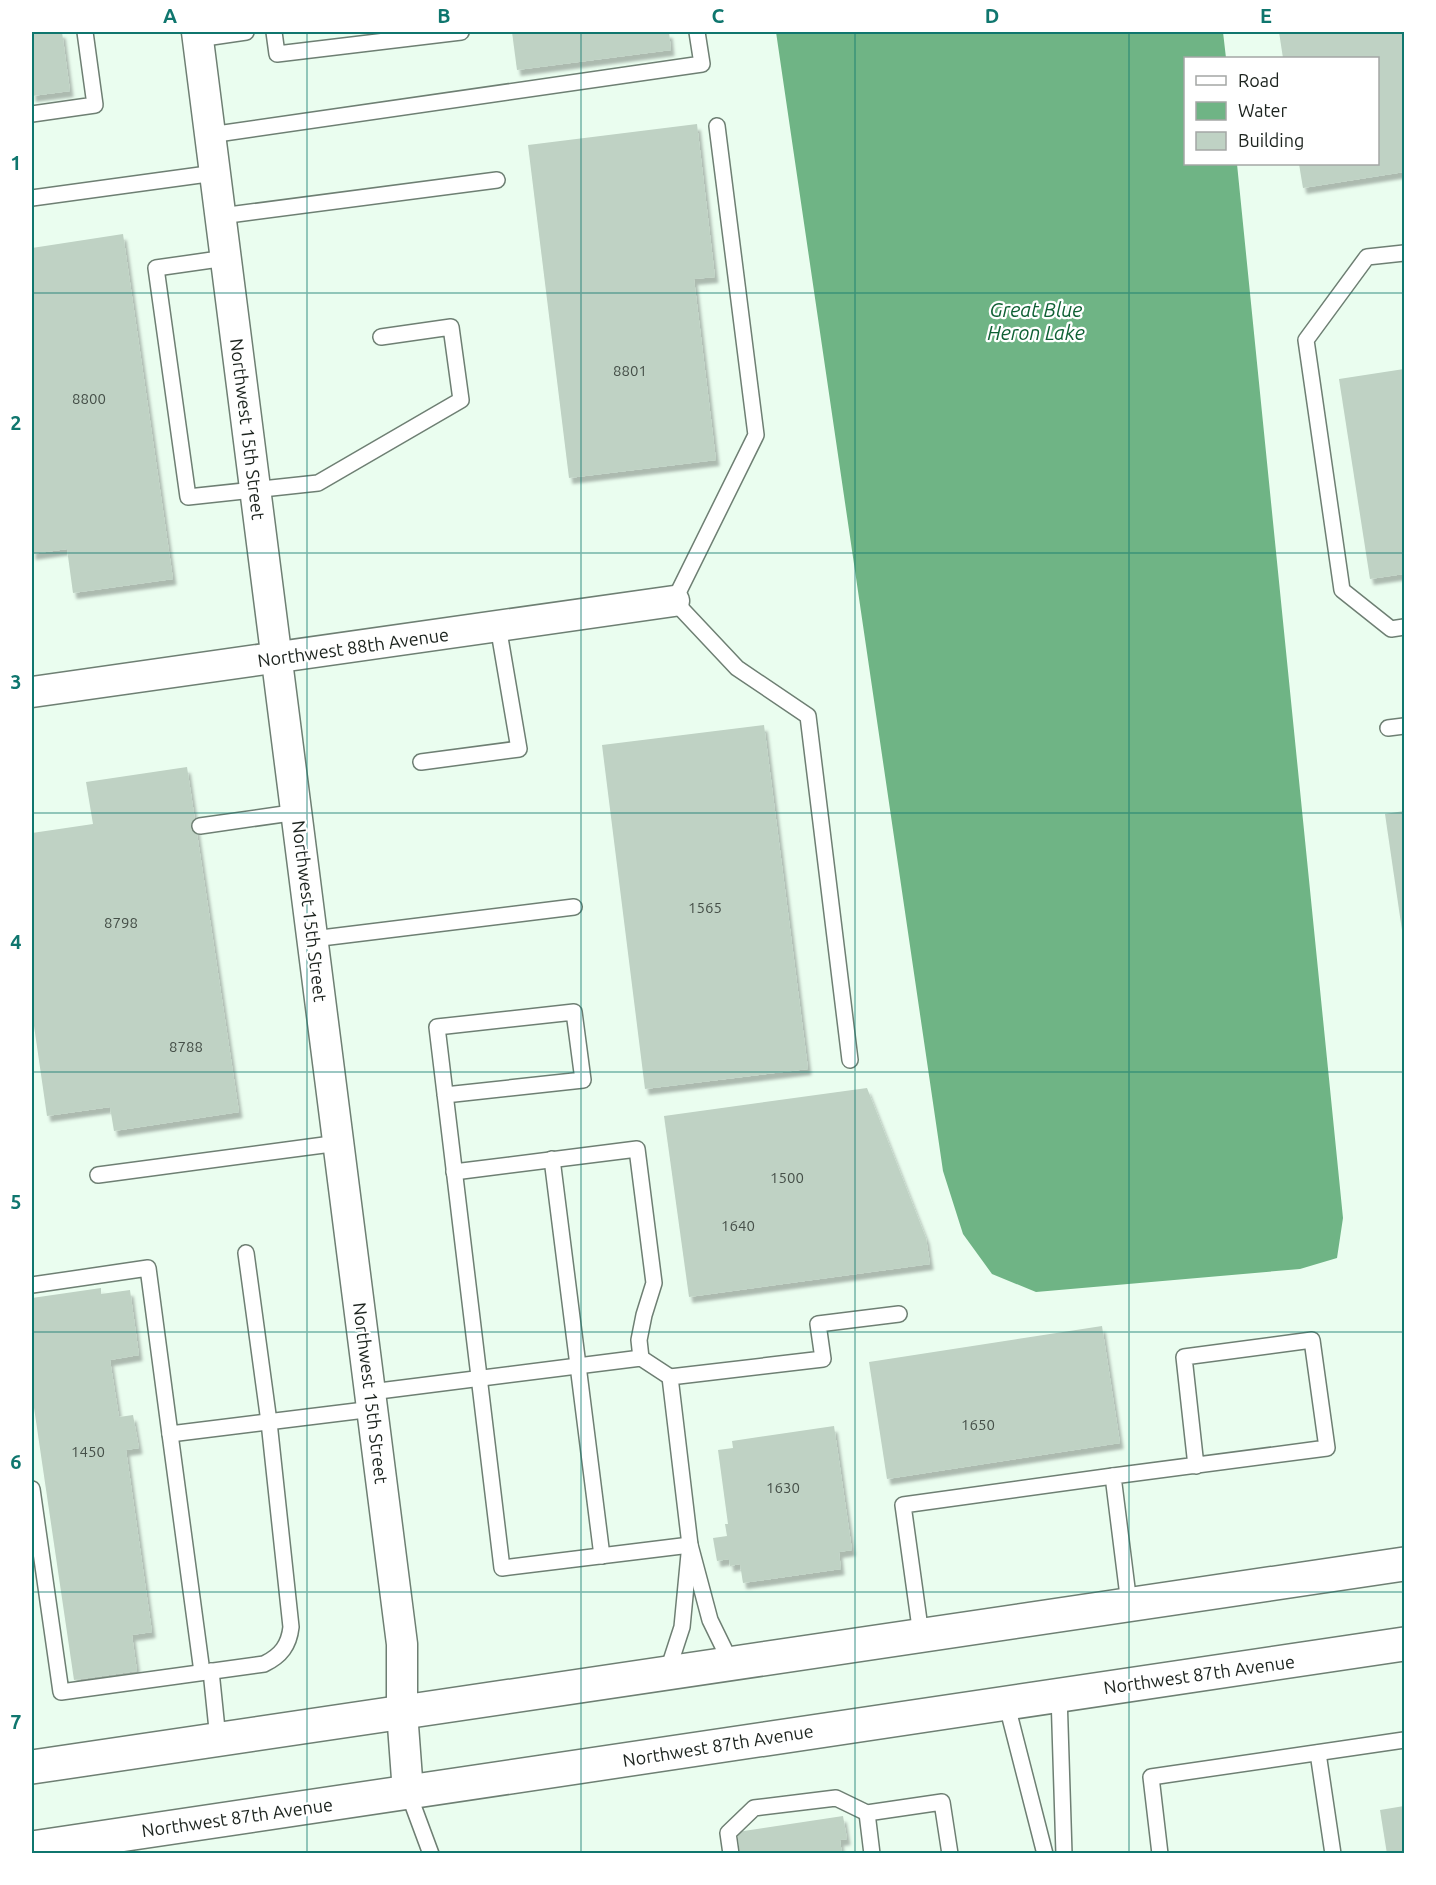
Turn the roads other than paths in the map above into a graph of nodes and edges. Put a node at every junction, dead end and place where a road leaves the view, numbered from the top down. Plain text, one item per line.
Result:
1 (86, 32) edge
2 (246, 32) edge
3 (274, 32) edge
4 (461, 32) edge
5 (697, 32) edge
6 (198, 35) edge
7 (32, 114) edge
8 (717, 126) dead end
9 (210, 135) junction
10 (215, 172) junction
11 (496, 180) dead end
12 (32, 198) edge
13 (220, 216) junction
14 (1404, 253) edge
15 (226, 258) junction
16 (381, 337) dead end
17 (256, 490) junction
18 (674, 601) junction
19 (498, 626) junction
20 (1404, 627) edge
21 (278, 657) junction
22 (32, 692) edge
23 (1404, 726) edge
24 (1388, 728) dead end
25 (421, 762) dead end
26 (298, 812) junction
27 (200, 826) dead end
28 (574, 907) dead end
29 (313, 939) junction
30 (850, 1060) dead end
31 (445, 1095) junction
32 (339, 1143) junction
33 (552, 1159) junction
34 (454, 1172) junction
35 (98, 1175) dead end
36 (246, 1253) dead end
37 (32, 1285) edge
38 (899, 1314) dead end
39 (641, 1358) junction
40 (578, 1366) junction
41 (670, 1377) junction
42 (479, 1378) junction
43 (371, 1400) junction
44 (269, 1422) junction
45 (170, 1434) junction
46 (1196, 1466) junction
47 (1113, 1476) junction
48 (32, 1489) edge
49 (690, 1545) junction
50 (602, 1556) junction
51 (1404, 1564) edge
52 (1129, 1604) junction
53 (921, 1635) junction
54 (1404, 1644) edge
55 (731, 1663) junction
56 (206, 1672) junction
57 (667, 1673) junction
58 (1059, 1694) junction
59 (1006, 1702) junction
60 (402, 1712) junction
61 (218, 1739) junction
62 (1404, 1740) edge
63 (1318, 1753) junction
64 (32, 1767) edge
65 (408, 1792) junction
66 (867, 1813) junction
67 (32, 1848) edge
68 (431, 1854) edge
69 (731, 1854) edge
70 (872, 1854) edge
71 (950, 1854) edge
72 (1045, 1854) edge
73 (1064, 1854) edge
74 (1160, 1854) edge
75 (1333, 1854) edge

1 - 7 lane
2 - 6 lane
3 - 4 lane
5 - 9 lane
6 - 9 street, Northwest 15th Street
8 - 18 lane
9 - 10 street, Northwest 15th Street
10 - 12 lane
10 - 13 street, Northwest 15th Street
11 - 13 lane
13 - 15 street, Northwest 15th Street
14 - 20 lane
15 - 17 street, Northwest 15th Street
15 - 17 lane
16 - 17 lane
17 - 21 street, Northwest 15th Street
18 - 19 street, Northwest 88th Avenue
18 - 30 lane
19 - 21 street, Northwest 88th Avenue
19 - 25 lane
21 - 22 street, Northwest 88th Avenue
21 - 26 street, Northwest 15th Street
23 - 24 lane
26 - 27 lane
26 - 29 street, Northwest 15th Street
28 - 29 lane
29 - 32 street, Northwest 15th Street
31 - 31 lane
31 - 34 lane
32 - 35 lane
32 - 43 street, Northwest 15th Street
33 - 34 lane
33 - 39 lane
33 - 40 lane
34 - 42 lane
36 - 44 lane
37 - 45 lane
38 - 41 lane
39 - 40 lane
39 - 41 lane
40 - 42 lane
40 - 50 lane
41 - 49 lane
42 - 43 lane
42 - 50 lane
43 - 44 lane
43 - 60 street, Northwest 15th Street
44 - 45 lane
44 - 56 lane
45 - 56 lane
46 - 46 lane
46 - 47 lane
47 - 52 lane
47 - 53 lane
48 - 56 lane
49 - 50 lane
49 - 55 lane
49 - 57 lane
51 - 52 main road
52 - 53 main road
53 - 55 main road
54 - 58 main road, Northwest 87th Avenue
55 - 57 main road
56 - 61 lane
57 - 60 main road
58 - 59 main road, Northwest 87th Avenue
58 - 73 lane
59 - 65 main road, Northwest 87th Avenue
59 - 72 lane
60 - 61 main road
60 - 65 street, Northwest 15th Street
61 - 64 main road
62 - 63 lane
63 - 74 lane
63 - 75 lane
65 - 67 main road, Northwest 87th Avenue
65 - 68 lane
66 - 69 lane
66 - 70 lane
66 - 71 lane

